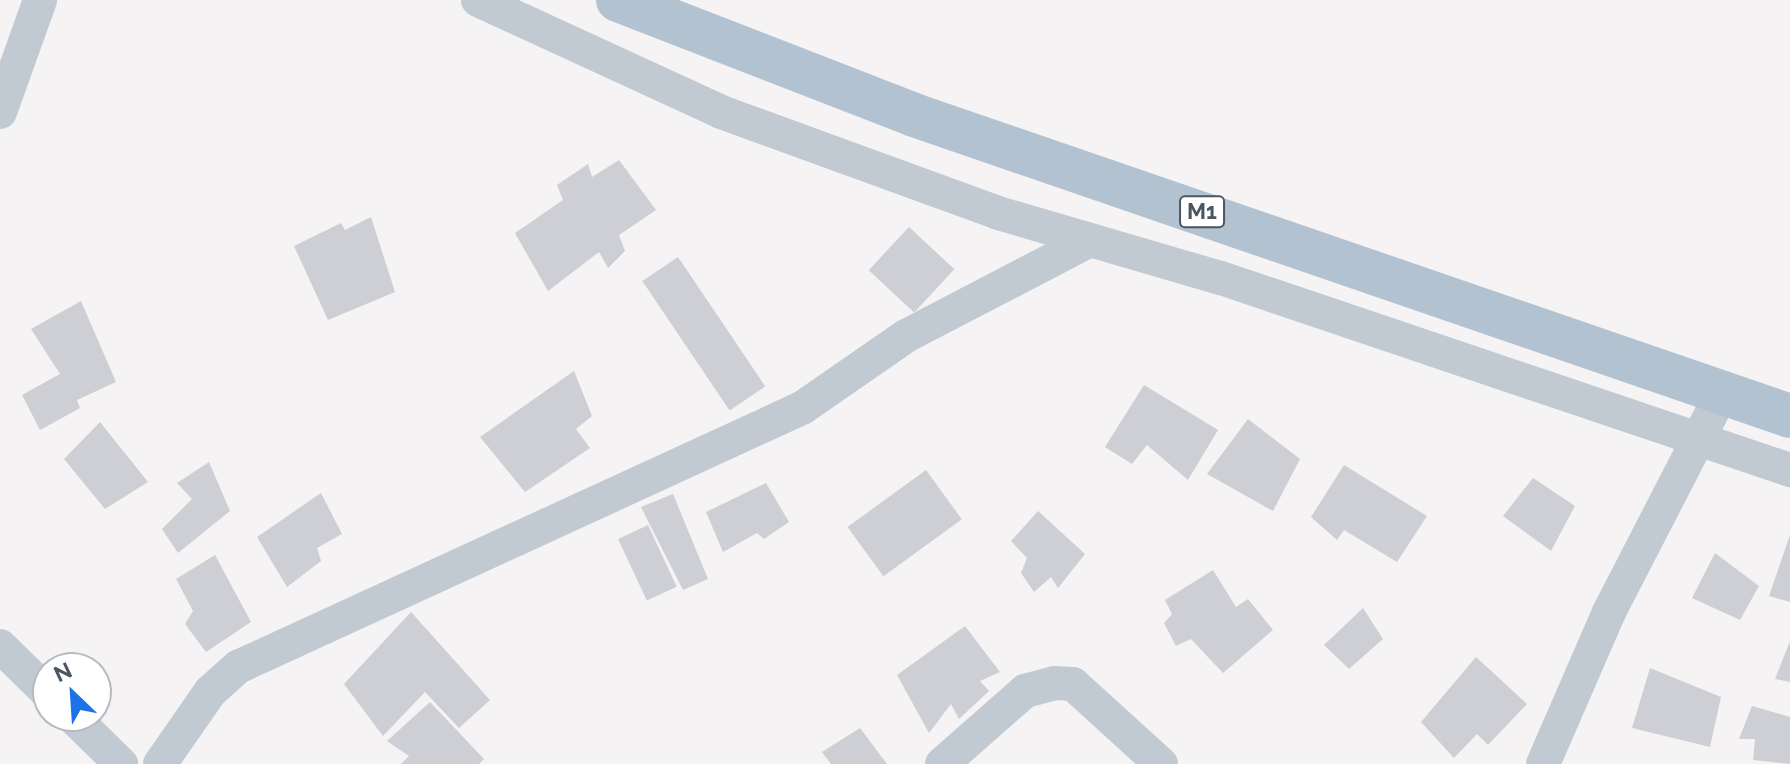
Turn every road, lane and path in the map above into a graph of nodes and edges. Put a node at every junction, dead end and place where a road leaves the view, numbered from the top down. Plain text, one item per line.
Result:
1 (40, 0) edge
2 (478, 0) edge
3 (618, 0) edge
4 (0, 112) edge
5 (1085, 243) junction
6 (1722, 393) junction
7 (1790, 416) edge
8 (1696, 441) junction
9 (1790, 470) edge
10 (0, 646) edge
11 (32, 677) edge
12 (87, 732) edge
13 (115, 762) edge
14 (160, 764) edge
15 (942, 764) edge
16 (1161, 764) edge
17 (1543, 764) edge

1 - 4 street
2 - 5 street
3 - 6 main road, M1
5 - 8 street
5 - 14 street
6 - 7 main road, M1
6 - 8 street
8 - 9 street
8 - 17 street
10 - 11 street
12 - 13 street
15 - 16 street

